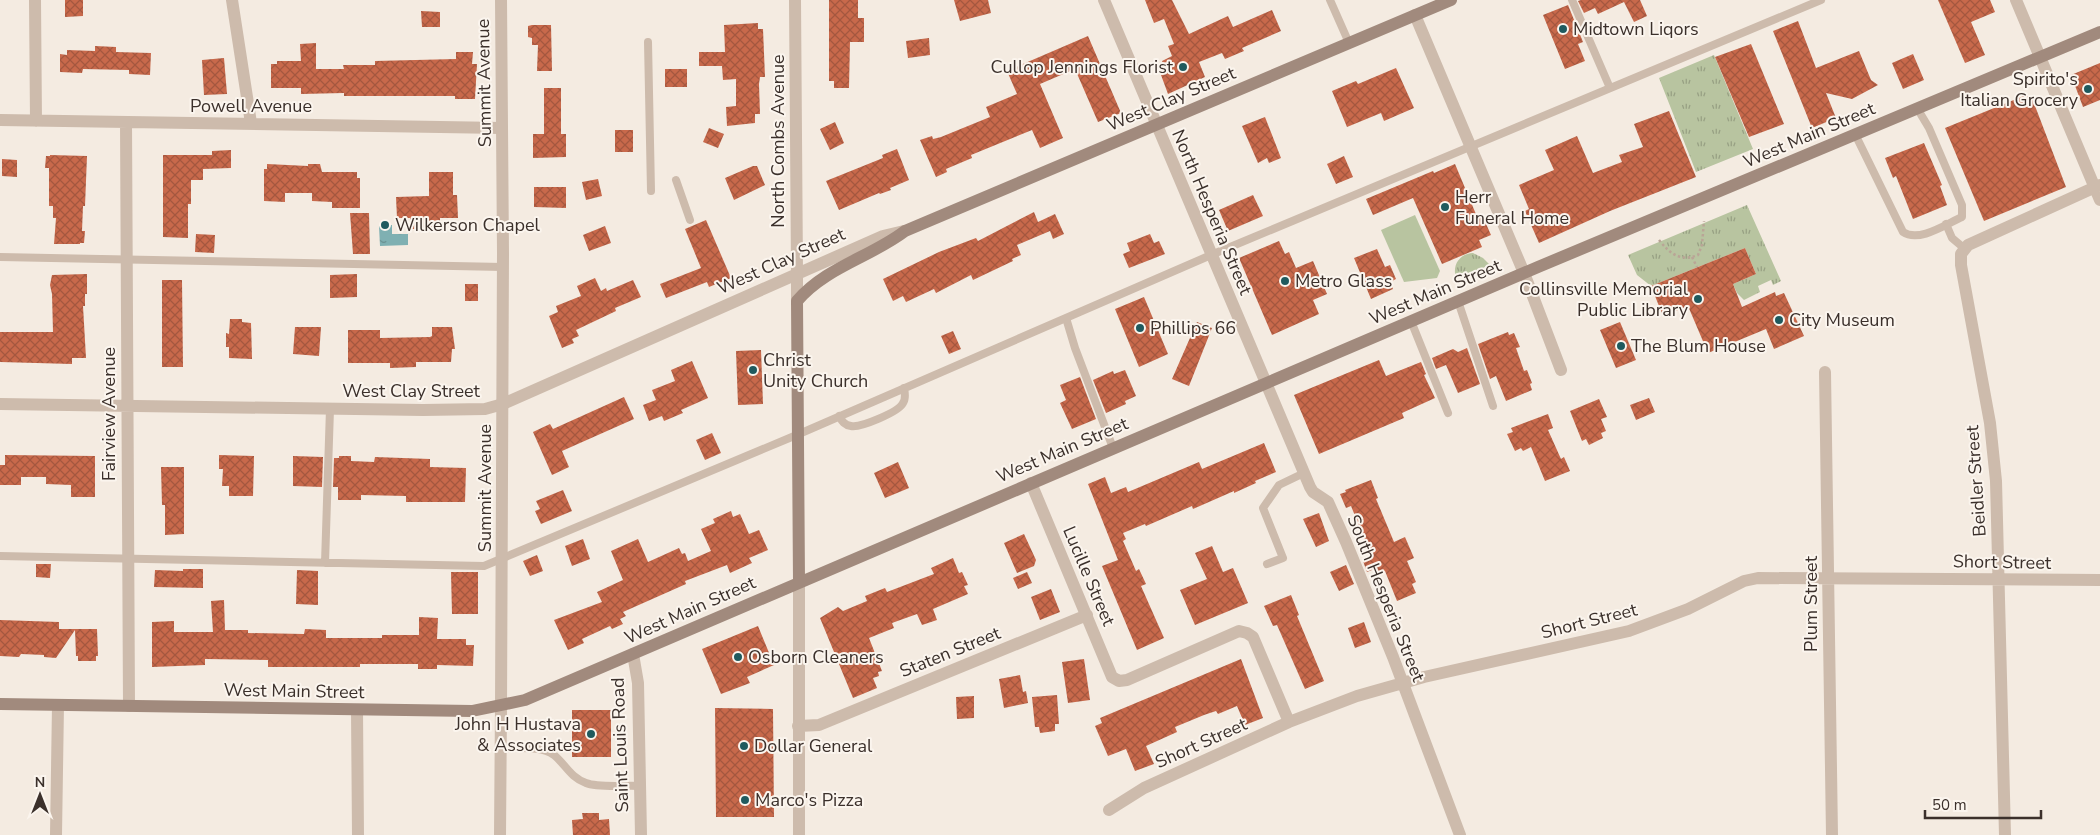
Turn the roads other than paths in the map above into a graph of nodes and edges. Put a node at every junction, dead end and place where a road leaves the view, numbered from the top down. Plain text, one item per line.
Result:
1 (35, 0) edge
2 (232, 0) edge
3 (501, 0) edge
4 (795, 0) edge
5 (1104, 0) edge
6 (1330, 0) edge
7 (1451, 0) edge
8 (1572, 0) edge
9 (1821, 0) edge
10 (2016, 0) edge
11 (1415, 15) junction
12 (2100, 32) edge
13 (648, 42) dead end
14 (1349, 43) junction
15 (2040, 57) junction
16 (1610, 88) junction
17 (1917, 108) junction
18 (0, 120) edge
19 (36, 121) junction
20 (126, 122) junction
21 (251, 123) junction
22 (1155, 124) junction
23 (502, 128) junction
24 (1855, 134) junction
25 (1471, 146) junction
26 (676, 180) dead end
27 (2097, 186) edge
28 (651, 191) dead end
29 (2100, 200) edge
30 (690, 220) dead end
31 (1946, 224) junction
32 (905, 231) junction
33 (1965, 249) junction
34 (1211, 255) junction
35 (0, 257) edge
36 (126, 260) junction
37 (503, 267) junction
38 (797, 273) junction
39 (1524, 273) junction
40 (797, 301) junction
41 (1458, 301) junction
42 (1066, 318) junction
43 (1411, 321) junction
44 (1561, 370) dead end
45 (1825, 372) dead end
46 (1266, 382) junction
47 (904, 388) junction
48 (0, 404) edge
49 (503, 404) junction
50 (126, 406) junction
51 (1493, 406) dead end
52 (330, 409) junction
53 (1448, 414) dead end
54 (839, 416) junction
55 (799, 434) junction
56 (1113, 448) junction
57 (1304, 473) junction
58 (1031, 482) junction
59 (0, 556) edge
60 (502, 558) junction
61 (128, 559) junction
62 (325, 563) junction
63 (1267, 564) dead end
64 (1828, 578) junction
65 (1999, 579) junction
66 (2100, 580) edge
67 (799, 581) junction
68 (1087, 615) junction
69 (633, 654) junction
70 (1401, 683) junction
71 (0, 704) edge
72 (58, 705) junction
73 (129, 706) junction
74 (501, 706) junction
75 (357, 710) junction
76 (1289, 722) junction
77 (798, 726) junction
78 (501, 748) junction
79 (640, 786) junction
80 (1109, 810) dead end
81 (56, 835) edge
82 (358, 835) edge
83 (500, 835) edge
84 (641, 835) edge
85 (799, 835) edge
86 (1460, 835) edge
87 (1832, 835) edge
88 (2005, 835) edge

1 - 19 street
2 - 21 street
3 - 23 street, Summit Avenue
4 - 38 street, North Combs Avenue
5 - 22 street, North Hesperia Street
6 - 14 lane
7 - 11 main road, West Clay Street
8 - 16 lane
9 - 16 lane
10 - 15 street
11 - 14 main road, West Clay Street
11 - 25 street
12 - 15 main road, West Main Street
13 - 28 lane
14 - 22 main road, West Clay Street
15 - 17 main road, West Main Street
15 - 27 street
16 - 25 lane
17 - 24 main road, West Main Street
17 - 31 lane
18 - 19 street, Powell Avenue
19 - 20 street, Powell Avenue
20 - 21 street, Powell Avenue
20 - 36 street, Fairview Avenue
21 - 23 street, Powell Avenue
22 - 32 main road, West Clay Street
22 - 34 street, North Hesperia Street
23 - 37 street, Summit Avenue
24 - 31 lane
24 - 39 main road, West Main Street
25 - 34 lane
25 - 39 street
26 - 30 lane
27 - 29 street
27 - 33 street
31 - 33 lane
32 - 38 street, West Clay Street
32 - 40 main road, West Clay Street
33 - 65 street, Beidler Street
34 - 42 lane
34 - 46 street, North Hesperia Street
35 - 36 lane
36 - 37 lane
36 - 50 street, Fairview Avenue
37 - 49 street, Summit Avenue
38 - 40 street, North Combs Avenue
38 - 49 street, West Clay Street
39 - 41 main road, West Main Street
39 - 44 street
40 - 55 main road, North Combs Avenue
41 - 43 main road, West Main Street
41 - 51 lane
42 - 47 lane
42 - 56 lane
43 - 46 main road, West Main Street
43 - 53 lane
45 - 64 street, Plum Street
46 - 56 main road, West Main Street
46 - 57 street, South Hesperia Street
47 - 54 lane
47 - 54 lane
48 - 50 street, West Clay Street
49 - 52 street, West Clay Street
49 - 60 street, Summit Avenue
50 - 52 street, West Clay Street
50 - 61 street, Fairview Avenue
52 - 62 lane
54 - 55 lane
55 - 60 lane
55 - 67 main road, North Combs Avenue
56 - 58 main road, West Main Street
57 - 63 lane
57 - 70 street, South Hesperia Street
58 - 67 main road, West Main Street
58 - 68 street, Lucille Street
59 - 61 lane
60 - 62 lane
60 - 74 street, Summit Avenue
61 - 62 lane
61 - 73 street, Fairview Avenue
64 - 65 street, Short Street
64 - 70 street, Short Street
64 - 87 street, Plum Street
65 - 66 street, Short Street
65 - 88 street, Beidler Street
67 - 69 main road, West Main Street
67 - 77 street
68 - 76 street, Lucille Street
68 - 77 street, Staten Street
69 - 74 main road, West Main Street
69 - 79 street, Saint Louis Road
70 - 76 street, Short Street
70 - 86 street, South Hesperia Street
71 - 72 main road, West Main Street
72 - 73 main road, West Main Street
72 - 81 street
73 - 75 main road, West Main Street
74 - 75 main road, West Main Street
74 - 78 street, Summit Avenue
75 - 82 street
76 - 80 street, Short Street
77 - 85 street
78 - 79 lane
78 - 83 street, Summit Avenue
79 - 84 street, Saint Louis Road

